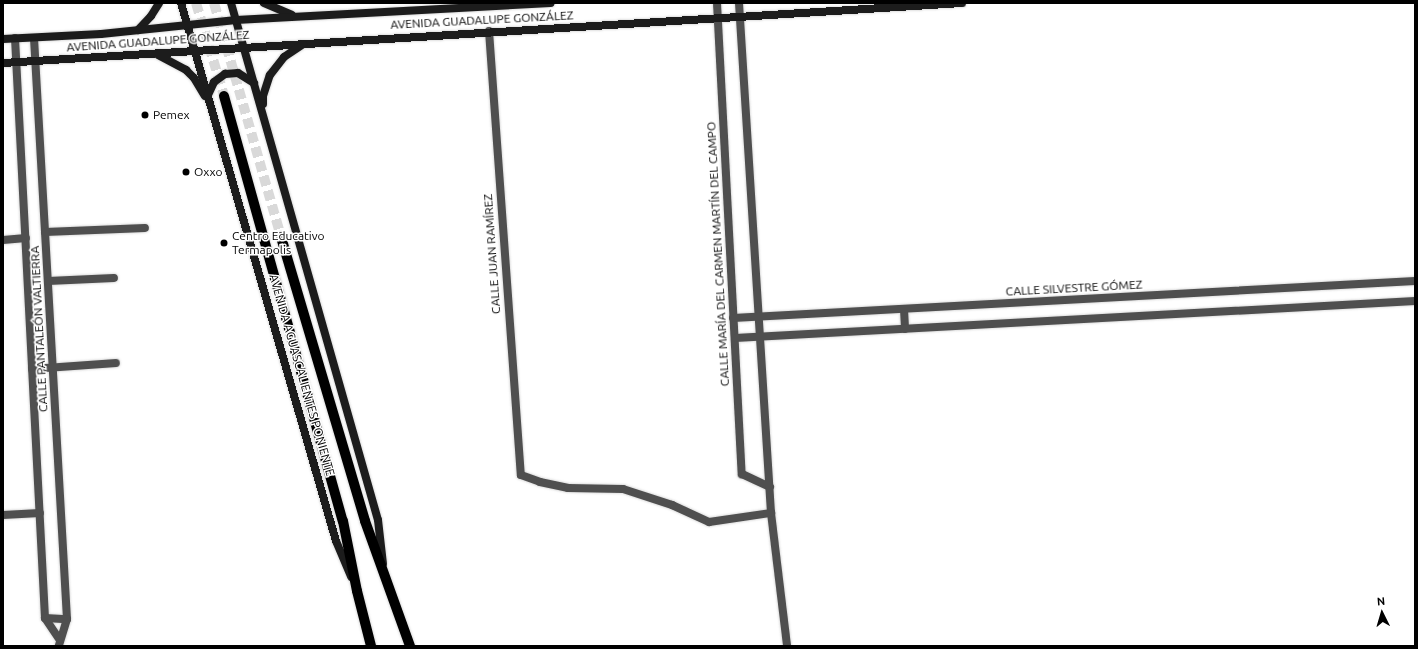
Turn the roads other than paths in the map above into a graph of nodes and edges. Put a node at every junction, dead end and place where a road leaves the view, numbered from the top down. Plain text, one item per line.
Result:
1 (159, 3) edge
2 (180, 3) edge
3 (231, 3) edge
4 (264, 3) edge
5 (551, 3) edge
6 (717, 3) edge
7 (739, 3) edge
8 (962, 3) edge
9 (740, 16) junction
10 (296, 17) junction
11 (716, 18) junction
12 (236, 20) junction
13 (188, 25) junction
14 (138, 30) junction
15 (489, 31) junction
16 (15, 38) junction
17 (34, 38) junction
18 (3, 39) edge
19 (305, 43) junction
20 (244, 46) junction
21 (195, 50) junction
22 (153, 54) junction
23 (17, 62) junction
24 (36, 62) junction
25 (3, 63) edge
26 (254, 83) junction
27 (208, 95) junction
28 (224, 96) tunnel mouth
29 (211, 105) junction
30 (264, 119) junction
31 (145, 228) dead end
32 (45, 232) junction
33 (281, 237) tunnel mouth
34 (26, 238) junction
35 (3, 240) edge
36 (114, 278) dead end
37 (48, 281) junction
38 (1415, 281) edge
39 (1415, 301) edge
40 (904, 309) junction
41 (759, 316) junction
42 (734, 318) junction
43 (905, 329) junction
44 (760, 337) junction
45 (735, 338) junction
46 (116, 363) dead end
47 (53, 368) junction
48 (32, 369) junction
49 (770, 487) junction
50 (40, 513) junction
51 (771, 513) junction
52 (3, 515) edge
53 (384, 567) junction
54 (357, 591) junction
55 (45, 618) junction
56 (67, 618) junction
57 (59, 642) edge
58 (371, 646) edge
59 (410, 646) edge
60 (787, 646) edge

1 - 14 main road
2 - 13 main road, AVENIDA AGUASCALIENTES PONIENTE
3 - 12 main road, AVENIDA AGUASCALIENTES PONIENTE
4 - 10 main road
5 - 10 main road, AVENIDA GUADALUPE GONZÁLEZ
6 - 11 street, CALLE MARÍA DEL CARMEN MARTÍN DEL CAMPO
7 - 9 street
8 - 9 main road, AVENIDA GUADALUPE GONZÁLEZ
9 - 11 main road, AVENIDA GUADALUPE GONZÁLEZ
9 - 41 street
10 - 12 main road, AVENIDA GUADALUPE GONZÁLEZ
11 - 15 main road, AVENIDA GUADALUPE GONZÁLEZ
11 - 42 street, CALLE MARÍA DEL CARMEN MARTÍN DEL CAMPO
12 - 13 main road, AVENIDA GUADALUPE GONZÁLEZ
12 - 20 main road, AVENIDA AGUASCALIENTES PONIENTE
13 - 14 main road, AVENIDA GUADALUPE GONZÁLEZ
13 - 21 main road, AVENIDA AGUASCALIENTES PONIENTE
14 - 17 main road, AVENIDA GUADALUPE GONZÁLEZ
15 - 19 main road, AVENIDA GUADALUPE GONZÁLEZ
15 - 51 street, CALLE JUAN RAMÍREZ
16 - 17 main road, AVENIDA GUADALUPE GONZÁLEZ
16 - 18 main road, AVENIDA GUADALUPE GONZÁLEZ
16 - 23 street, CALLE PANTALEÓN VALTIERRA
17 - 24 street, CALLE PANTALEÓN VALTIERRA
19 - 20 main road, AVENIDA GUADALUPE GONZÁLEZ
19 - 30 main road
20 - 21 main road, AVENIDA GUADALUPE GONZÁLEZ
20 - 26 main road, AVENIDA AGUASCALIENTES PONIENTE
21 - 22 main road, AVENIDA GUADALUPE GONZÁLEZ
21 - 27 main road, AVENIDA AGUASCALIENTES PONIENTE
22 - 24 main road, AVENIDA GUADALUPE GONZÁLEZ
22 - 29 main road
23 - 24 main road, AVENIDA GUADALUPE GONZÁLEZ
23 - 25 main road, AVENIDA GUADALUPE GONZÁLEZ
23 - 34 street, CALLE PANTALEÓN VALTIERRA
24 - 32 street, CALLE PANTALEÓN VALTIERRA
26 - 27 main road
26 - 30 main road, AVENIDA AGUASCALIENTES PONIENTE
27 - 29 main road, AVENIDA AGUASCALIENTES PONIENTE
28 - 54 main road, AVENIDA AGUASCALIENTES PONIENTE
29 - 54 main road, AVENIDA AGUASCALIENTES PONIENTE
30 - 53 main road, AVENIDA AGUASCALIENTES PONIENTE
31 - 32 street
32 - 37 street, CALLE PANTALEÓN VALTIERRA
33 - 53 main road, AVENIDA AGUASCALIENTES PONIENTE
34 - 35 street
34 - 48 street, CALLE PANTALEÓN VALTIERRA
36 - 37 street
37 - 47 street, CALLE PANTALEÓN VALTIERRA
38 - 40 street, CALLE SILVESTRE GÓMEZ
39 - 43 street
40 - 41 street, CALLE SILVESTRE GÓMEZ
40 - 43 street
41 - 42 street, CALLE SILVESTRE GÓMEZ
41 - 44 street
42 - 45 street, CALLE MARÍA DEL CARMEN MARTÍN DEL CAMPO
43 - 44 street
44 - 45 street
44 - 49 street
45 - 49 street, CALLE MARÍA DEL CARMEN MARTÍN DEL CAMPO
46 - 47 street
47 - 48 street
47 - 56 street, CALLE PANTALEÓN VALTIERRA
48 - 50 street, CALLE PANTALEÓN VALTIERRA
49 - 51 street
50 - 52 street
50 - 55 street, CALLE PANTALEÓN VALTIERRA
51 - 60 street
53 - 59 main road, AVENIDA AGUASCALIENTES PONIENTE
54 - 58 main road, AVENIDA AGUASCALIENTES PONIENTE
55 - 56 street
55 - 57 street
56 - 57 street

